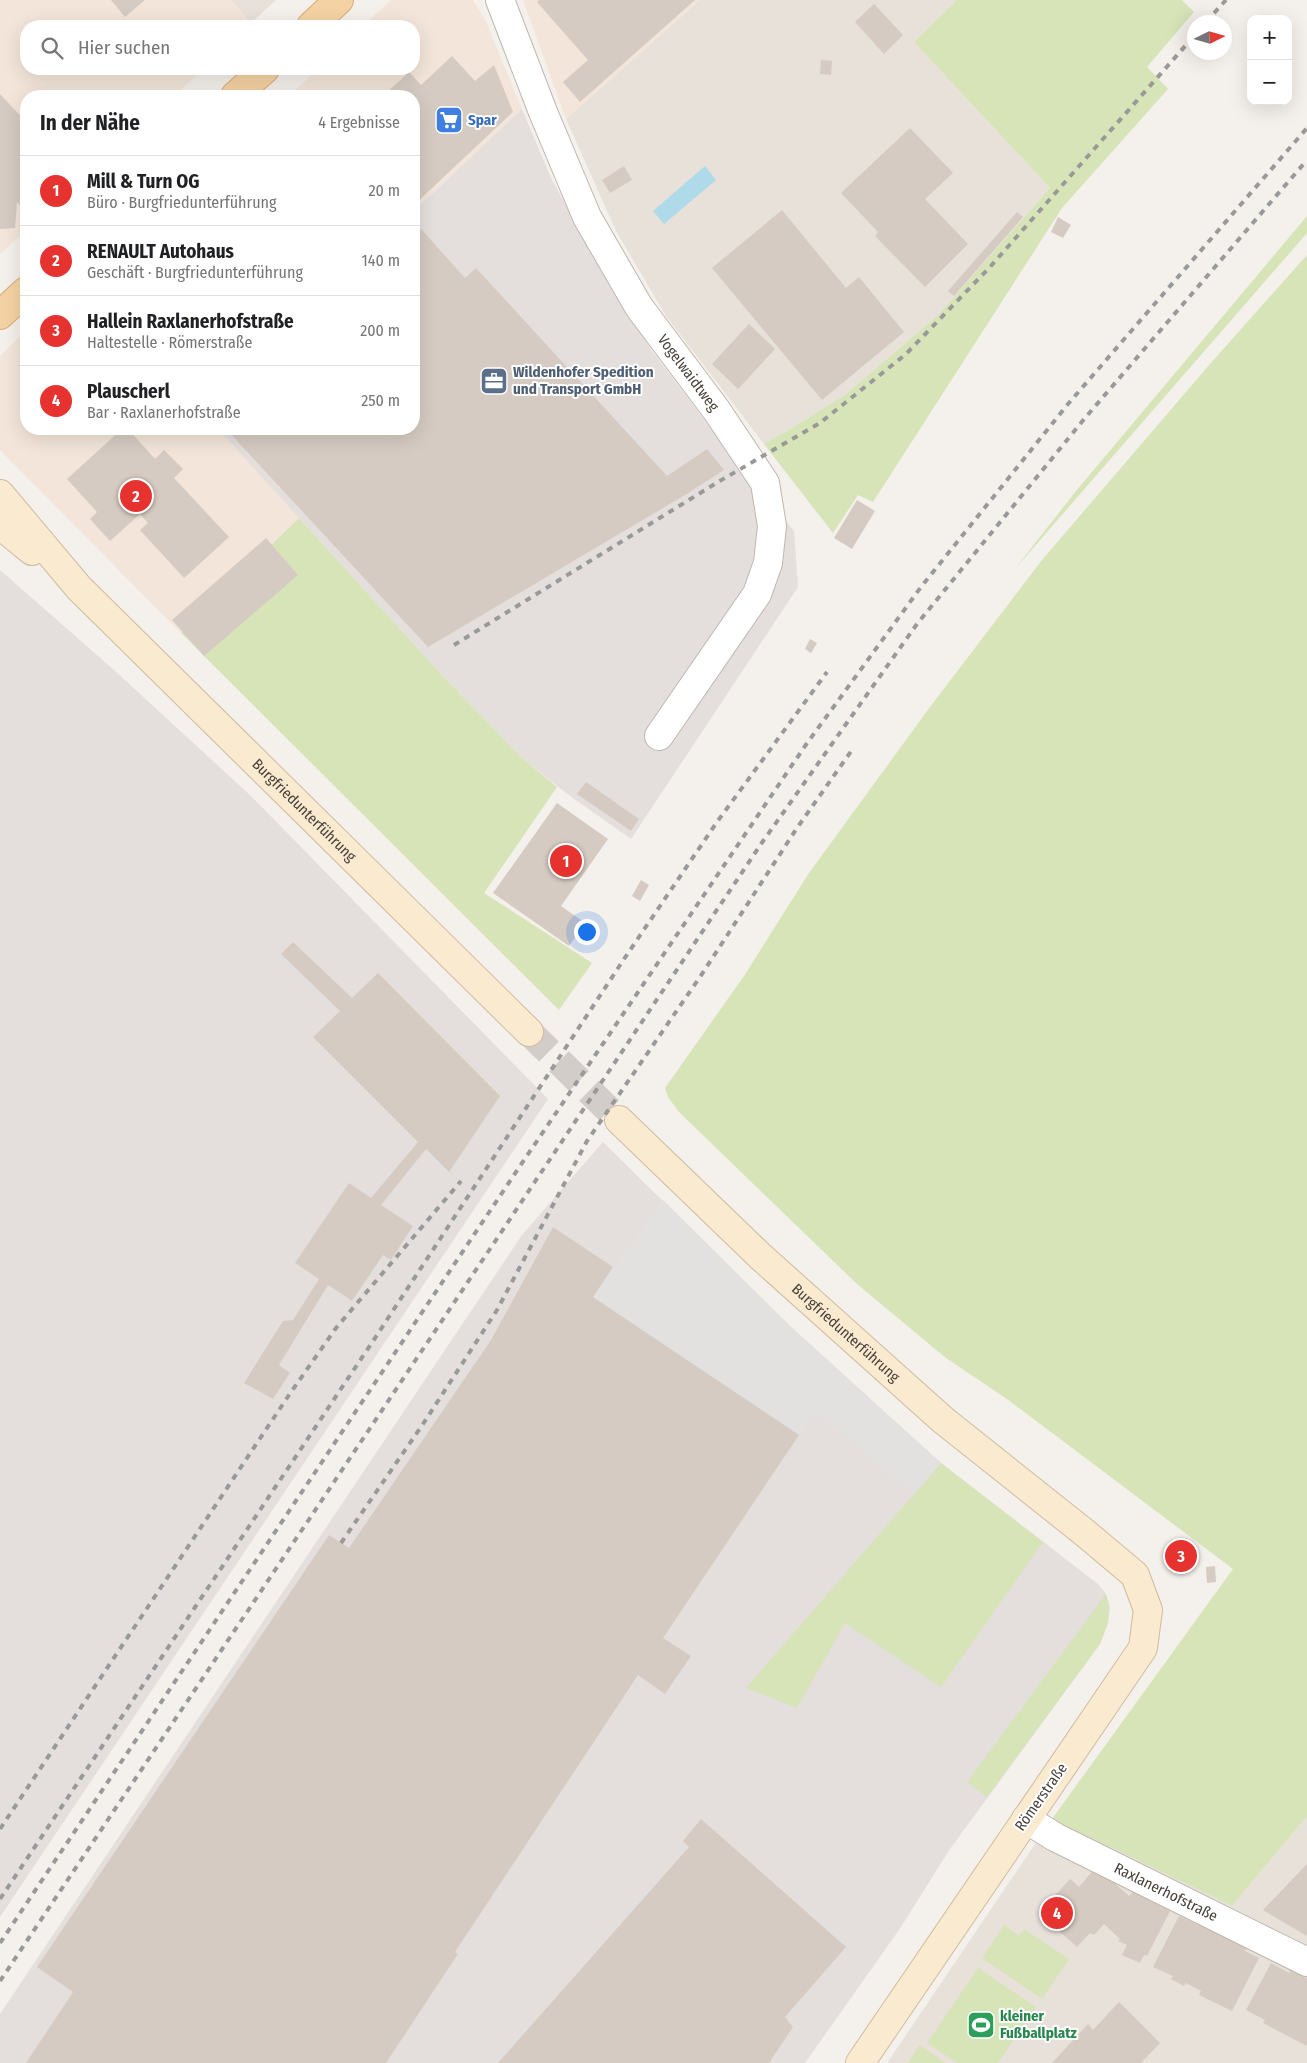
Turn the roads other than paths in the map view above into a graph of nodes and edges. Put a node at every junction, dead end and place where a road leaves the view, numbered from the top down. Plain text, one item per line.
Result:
1 (339, 0) edge
2 (500, 0) edge
3 (317, 20) edge
4 (258, 75) edge
5 (242, 90) edge
6 (20, 297) edge
7 (0, 315) edge
8 (0, 494) edge
9 (0, 526) edge
10 (79, 588) junction
11 (660, 736) dead end
12 (530, 1032) tunnel mouth
13 (620, 1120) tunnel mouth
14 (1085, 1533) joint
15 (1026, 1819) junction
16 (1307, 1962) edge
17 (860, 2063) edge

1 - 3 main road
2 - 11 street, Vogelwaidtweg
4 - 5 main road
6 - 7 main road
8 - 10 street, Burgfriedunterführung
9 - 10 street, Burgfriedunterführung
10 - 12 street, Burgfriedunterführung
13 - 14 street, Burgfriedunterführung
14 - 15 street, Römerstraße
15 - 16 street, Raxlanerhofstraße
15 - 17 street, Römerstraße

